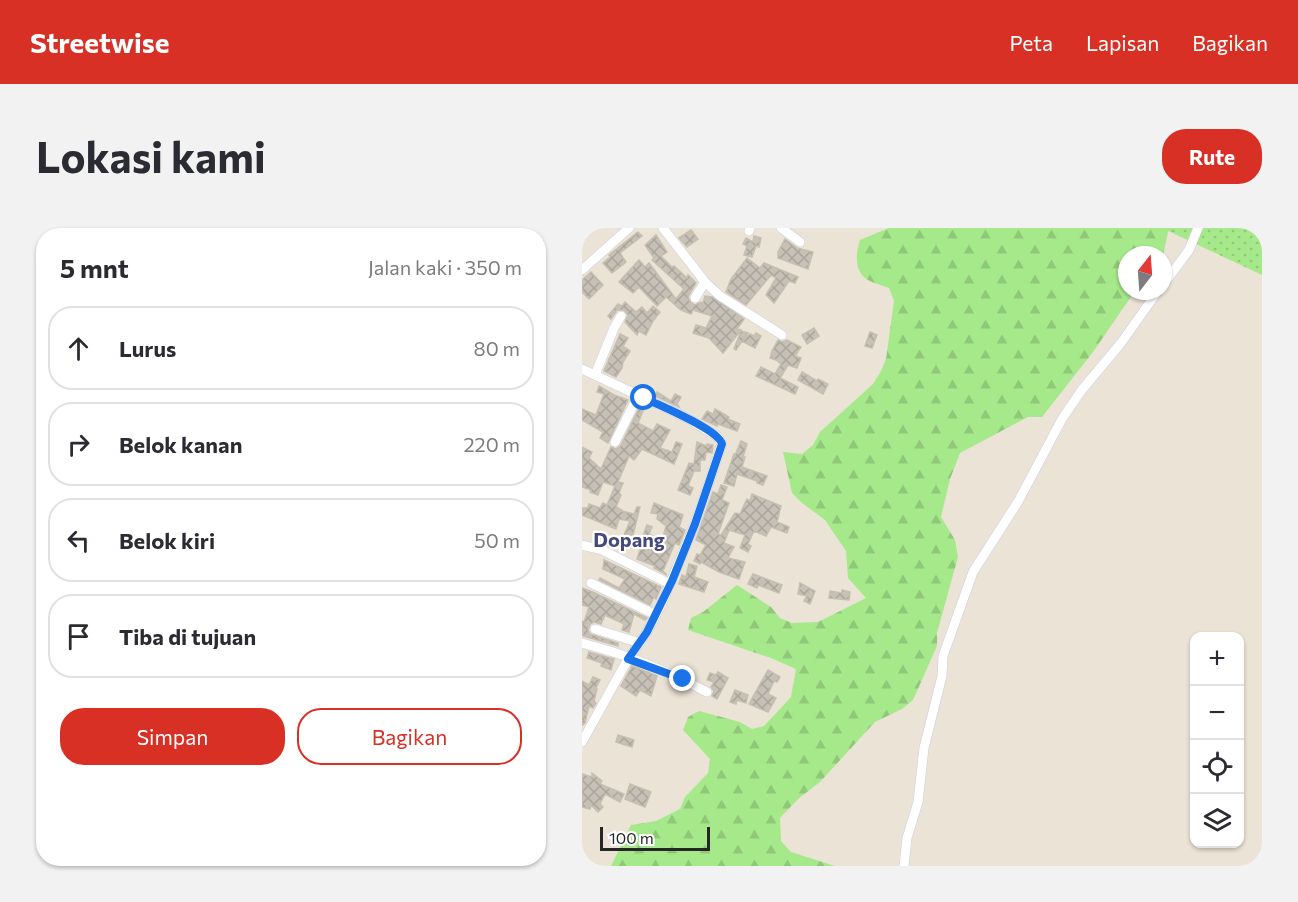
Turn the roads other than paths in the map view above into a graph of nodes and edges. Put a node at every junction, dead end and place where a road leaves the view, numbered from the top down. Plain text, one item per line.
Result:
1 (629, 228) edge
2 (663, 228) edge
3 (780, 228) edge
4 (1198, 228) edge
5 (800, 242) dead end
6 (582, 270) edge
7 (1172, 273) edge
8 (705, 282) junction
9 (695, 298) dead end
10 (1152, 300) edge
11 (621, 316) dead end
12 (782, 335) dead end
13 (582, 369) edge
14 (594, 375) junction
15 (638, 396) junction
16 (615, 442) dead end
17 (582, 545) edge
18 (591, 583) dead end
19 (670, 584) junction
20 (656, 615) junction
21 (596, 629) dead end
22 (582, 643) edge
23 (640, 644) junction
24 (628, 659) junction
25 (707, 692) dead end
26 (582, 742) edge
27 (904, 866) edge

1 - 6 street
2 - 8 street
3 - 5 street
4 - 7 street
8 - 9 street
8 - 12 street
10 - 27 street
11 - 14 street
13 - 14 street
14 - 15 street
15 - 16 street
15 - 19 street
17 - 19 street
18 - 20 street
19 - 20 street
20 - 23 street
21 - 23 street
22 - 24 street
23 - 24 street
24 - 25 street
24 - 26 street

